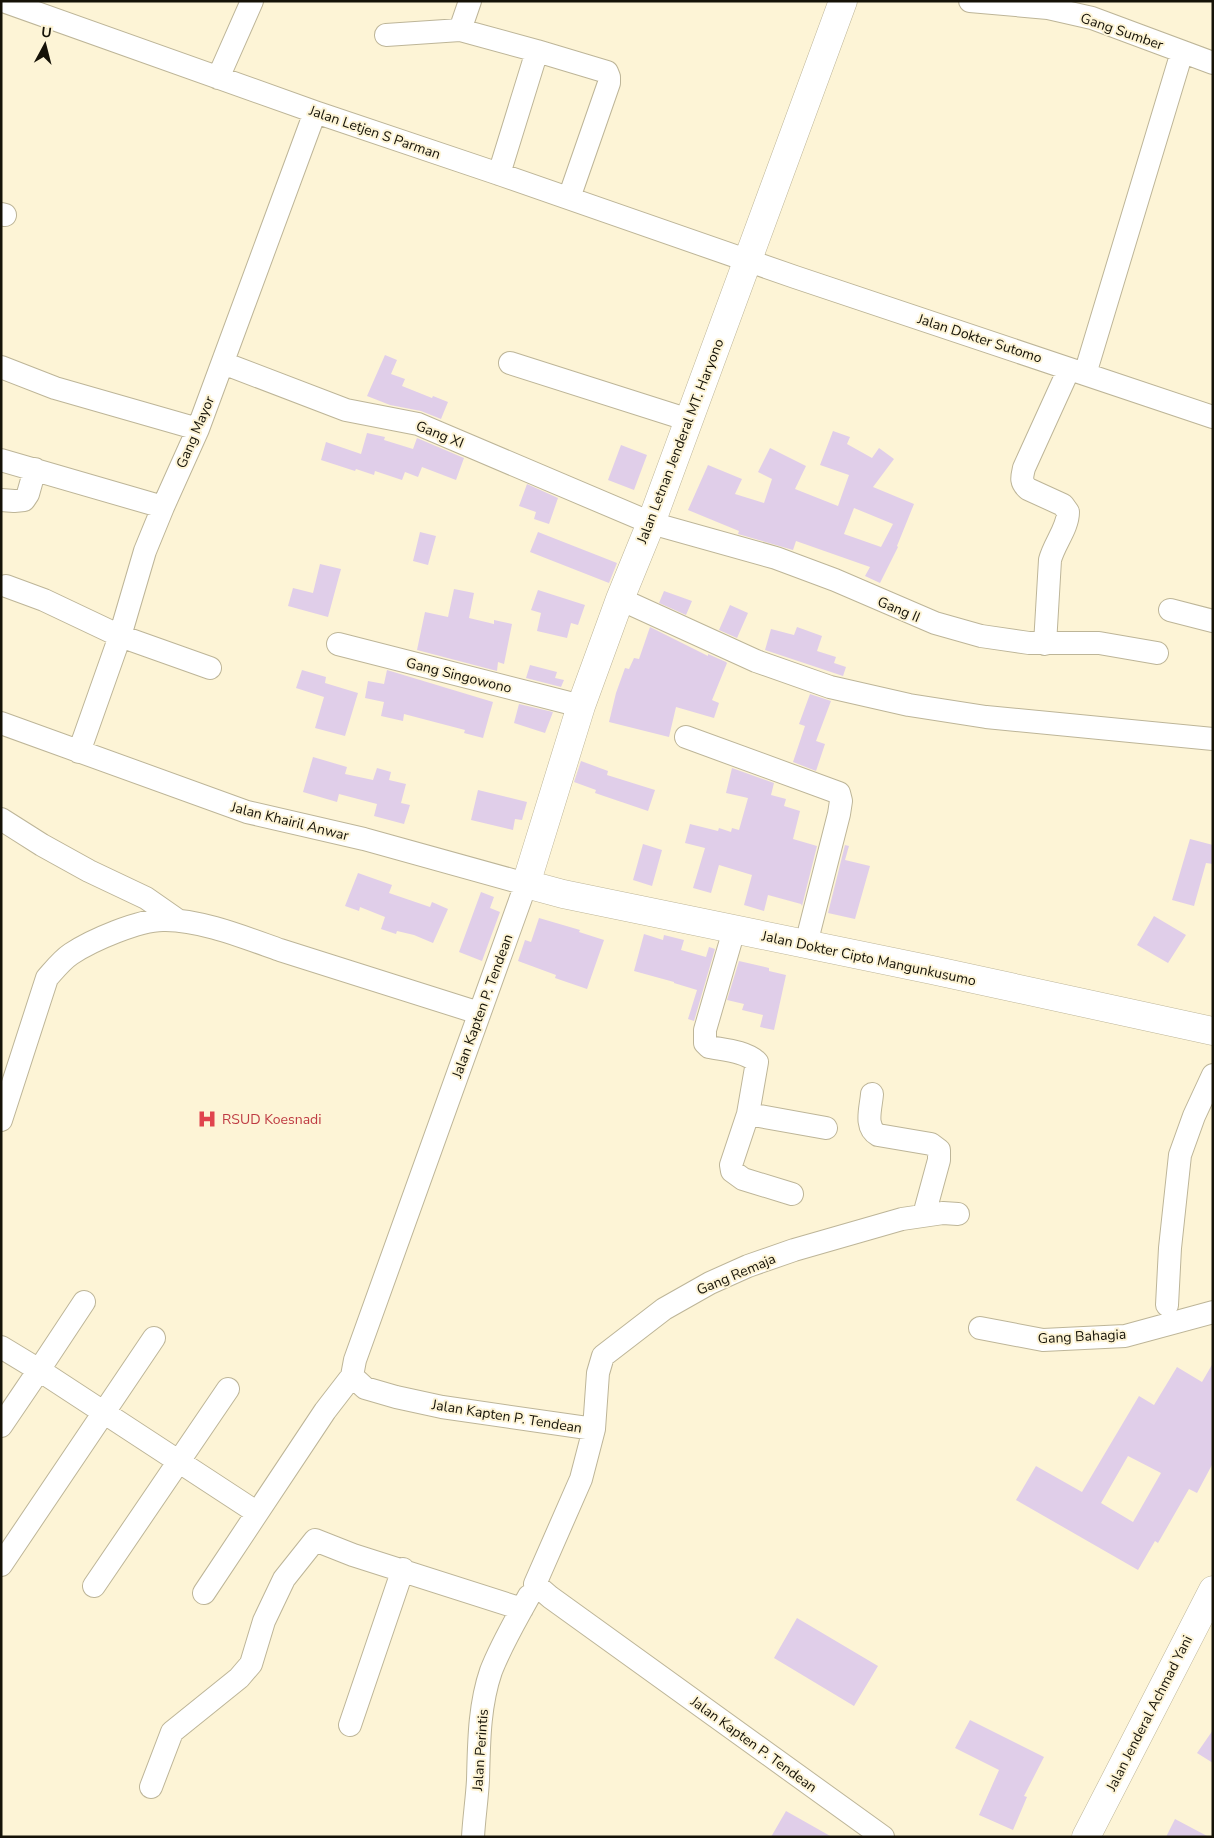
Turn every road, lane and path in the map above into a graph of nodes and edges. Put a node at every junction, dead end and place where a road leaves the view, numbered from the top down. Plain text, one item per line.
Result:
1 (3, 1) edge
2 (252, 1) edge
3 (470, 1) edge
4 (843, 1) edge
5 (970, 1) edge
6 (36, 7) edge
7 (460, 30) junction
8 (386, 35) dead end
9 (537, 51) junction
10 (1182, 52) junction
11 (1213, 63) edge
12 (218, 78) junction
13 (315, 112) junction
14 (499, 174) junction
15 (570, 198) junction
16 (747, 261) junction
17 (510, 362) dead end
18 (223, 363) junction
19 (1, 368) edge
20 (1077, 371) junction
21 (1213, 417) edge
22 (689, 420) junction
23 (198, 429) junction
24 (1, 460) edge
25 (35, 470) junction
26 (1, 500) edge
27 (163, 507) junction
28 (651, 522) junction
29 (6, 586) dead end
30 (620, 599) junction
31 (1170, 610) dead end
32 (1213, 621) edge
33 (120, 636) junction
34 (338, 644) dead end
35 (1045, 644) junction
36 (1157, 653) dead end
37 (210, 668) dead end
38 (581, 706) junction
39 (1, 723) edge
40 (686, 737) dead end
41 (1213, 739) edge
42 (79, 752) junction
43 (1, 819) edge
44 (526, 884) junction
45 (179, 921) junction
46 (734, 930) junction
47 (806, 944) junction
48 (479, 1013) junction
49 (1213, 1031) edge
50 (9, 1071) edge
51 (1213, 1076) edge
52 (872, 1094) dead end
53 (748, 1114) junction
54 (1, 1120) edge
55 (826, 1128) dead end
56 (792, 1194) dead end
57 (958, 1214) dead end
58 (924, 1215) junction
59 (84, 1302) dead end
60 (1167, 1305) dead end
61 (1213, 1312) edge
62 (980, 1328) dead end
63 (154, 1338) dead end
64 (1, 1347) edge
65 (39, 1370) junction
66 (348, 1382) junction
67 (228, 1389) dead end
68 (104, 1412) junction
69 (1, 1426) edge
70 (594, 1429) junction
71 (180, 1462) junction
72 (256, 1512) junction
73 (1, 1565) edge
74 (402, 1569) junction
75 (535, 1584) junction
76 (94, 1586) dead end
77 (1213, 1590) edge
78 (204, 1594) dead end
79 (522, 1609) junction
80 (350, 1725) dead end
81 (151, 1787) dead end
82 (473, 1837) edge
83 (883, 1837) edge
84 (1086, 1837) edge

1 - 6 street, Jalan Letjen S Parman
2 - 12 street
3 - 7 street
4 - 16 main road, Jalan Letnan Jenderal MT. Haryono
5 - 10 street, Gang Sumber
6 - 12 street, Jalan Letjen S Parman
7 - 8 street
7 - 9 street
9 - 14 street
9 - 15 street
10 - 11 street, Gang Sumber
10 - 20 street
12 - 13 street, Jalan Letjen S Parman
13 - 14 street, Jalan Letjen S Parman
13 - 18 street, Gang Mayor
14 - 15 street, Jalan Letjen S Parman
15 - 16 street, Jalan Letjen S Parman
16 - 20 street, Jalan Dokter Sutomo
16 - 22 main road, Jalan Letnan Jenderal MT. Haryono
17 - 22 street
18 - 23 street, Gang Mayor
18 - 28 street, Gang XI
19 - 23 street
20 - 21 street, Jalan Dokter Sutomo
20 - 35 street
22 - 28 main road, Jalan Letnan Jenderal MT. Haryono
23 - 27 street, Gang Mayor
24 - 25 street
25 - 26 street
25 - 27 street
27 - 33 street, Gang Mayor
28 - 30 main road, Jalan Letnan Jenderal MT. Haryono
28 - 35 street, Gang II
29 - 33 street
30 - 38 main road, Jalan Letnan Jenderal MT. Haryono
30 - 41 street
31 - 32 street
33 - 37 street
33 - 42 street, Gang Mayor
34 - 38 street, Gang Singowono
35 - 36 street, Gang II
38 - 44 main road, Jalan Letnan Jenderal MT. Haryono
39 - 42 street, Jalan Khairil Anwar
40 - 47 street
42 - 44 street, Jalan Khairil Anwar
43 - 45 street
44 - 46 main road, Jalan Dokter Cipto Mangunkusumo
44 - 48 street, Jalan Kapten P. Tendean
45 - 48 street
45 - 50 street
46 - 47 main road, Jalan Dokter Cipto Mangunkusumo
46 - 53 street
47 - 49 main road, Jalan Dokter Cipto Mangunkusumo
48 - 66 street, Jalan Kapten P. Tendean
50 - 54 street
51 - 60 street
52 - 58 street
53 - 55 street
53 - 56 street
57 - 58 street, Gang Remaja
58 - 70 street, Gang Remaja
59 - 65 street
61 - 62 street, Gang Bahagia
63 - 68 street
64 - 65 street
65 - 68 street
65 - 69 street
66 - 70 street, Jalan Kapten P. Tendean
66 - 72 street
67 - 71 street
68 - 71 street
68 - 73 street
70 - 75 street, Jalan Kapten P. Tendean
71 - 72 street
71 - 76 street
72 - 78 street
74 - 79 street
74 - 80 street
74 - 81 street
75 - 79 street, Jalan Perintis
75 - 83 street, Jalan Kapten P. Tendean
77 - 84 main road, Jalan Jenderal Achmad Yani
79 - 82 street, Jalan Perintis

